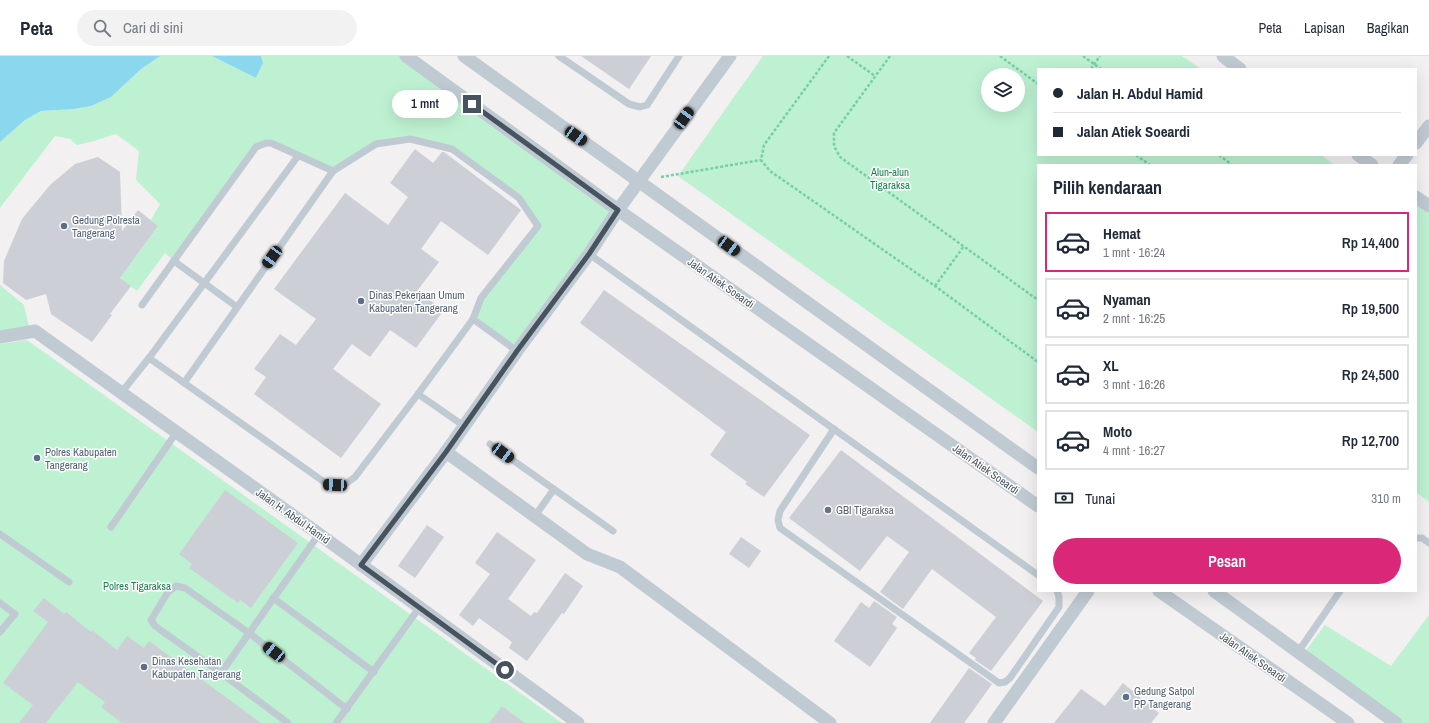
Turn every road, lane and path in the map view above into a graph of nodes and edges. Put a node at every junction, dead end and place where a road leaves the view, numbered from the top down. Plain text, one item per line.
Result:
1 (406, 56) edge
2 (464, 56) edge
3 (559, 56) edge
4 (679, 56) edge
5 (730, 56) edge
6 (829, 56) edge
7 (847, 56) edge
8 (890, 56) edge
9 (1000, 56) edge
10 (1083, 56) edge
11 (1100, 56) edge
12 (1223, 56) edge
13 (1094, 64) junction
14 (1092, 68) edge
15 (1100, 68) edge
16 (1239, 68) edge
17 (875, 76) junction
18 (1037, 83) edge
19 (1429, 126) edge
20 (1417, 142) edge
21 (298, 156) junction
22 (1137, 156) edge
23 (1220, 156) edge
24 (1359, 156) edge
25 (1406, 156) edge
26 (761, 160) junction
27 (1149, 164) edge
28 (1231, 164) edge
29 (1371, 164) edge
30 (1400, 164) edge
31 (334, 171) junction
32 (639, 181) junction
33 (1417, 198) edge
34 (1429, 206) edge
35 (618, 210) junction
36 (964, 246) junction
37 (589, 254) junction
38 (174, 261) junction
39 (204, 283) junction
40 (936, 286) junction
41 (1037, 299) edge
42 (142, 305) dead end
43 (237, 307) junction
44 (473, 319) junction
45 (0, 337) edge
46 (517, 351) junction
47 (149, 358) junction
48 (1037, 361) edge
49 (184, 382) junction
50 (121, 393) junction
51 (418, 394) junction
52 (464, 426) junction
53 (834, 429) junction
54 (176, 433) junction
55 (490, 444) dead end
56 (446, 452) junction
57 (1037, 467) edge
58 (554, 489) junction
59 (1037, 505) edge
60 (535, 516) junction
61 (111, 527) dead end
62 (613, 531) dead end
63 (0, 534) edge
64 (319, 534) junction
65 (1417, 538) edge
66 (1429, 543) edge
67 (361, 565) junction
68 (1037, 574) edge
69 (69, 582) dead end
70 (1057, 592) edge
71 (1087, 592) edge
72 (1160, 592) edge
73 (1215, 592) edge
74 (1339, 592) edge
75 (273, 598) junction
76 (0, 603) edge
77 (419, 608) junction
78 (0, 632) edge
79 (249, 633) junction
80 (1298, 652) junction
81 (374, 672) junction
82 (221, 673) junction
83 (347, 709) junction
84 (998, 720) edge
85 (288, 723) edge
86 (336, 723) edge
87 (578, 723) edge
88 (830, 723) edge
89 (1348, 723) edge
90 (1396, 723) edge

1 - 35 street, Jalan Atiek Soeardi
2 - 32 street
3 - 4 lane
5 - 32 street
6 - 26 path
7 - 17 path
8 - 17 path
9 - 18 path
10 - 13 path
11 - 13 path
12 - 16 street
13 - 14 path
13 - 15 path
17 - 36 path
19 - 20 street
21 - 31 lane
21 - 38 lane
21 - 39 lane
22 - 27 path
23 - 28 path
24 - 29 street
25 - 30 street
26 - 32 path
26 - 40 path
31 - 43 lane
31 - 44 lane
32 - 35 street
32 - 57 street
33 - 34 street
35 - 37 street
35 - 59 street, Jalan Atiek Soeardi
36 - 40 path
36 - 41 path
37 - 46 street
37 - 53 lane
38 - 39 lane
38 - 42 lane
39 - 43 lane
39 - 47 lane
40 - 48 path
43 - 49 lane
44 - 46 lane
44 - 51 lane
45 - 50 street, Jalan H. Abdul Hamid
46 - 52 street
47 - 49 lane
47 - 50 lane
49 - 51 lane
50 - 54 street, Jalan H. Abdul Hamid
51 - 52 lane
52 - 56 street
53 - 68 lane
53 - 70 lane
54 - 61 lane
54 - 64 street, Jalan H. Abdul Hamid
55 - 58 lane
56 - 60 street
56 - 67 street
58 - 60 lane
58 - 62 lane
60 - 88 street
63 - 69 lane
64 - 67 street, Jalan H. Abdul Hamid
64 - 75 lane
65 - 66 lane
67 - 77 street, Jalan H. Abdul Hamid
71 - 84 street
72 - 89 street, Jalan Atiek Soeardi
73 - 80 street
74 - 80 lane
75 - 79 lane
75 - 81 lane
76 - 78 lane
77 - 81 lane
77 - 87 street, Jalan H. Abdul Hamid
79 - 82 lane
79 - 82 lane
79 - 83 lane
80 - 90 street
81 - 83 lane
82 - 85 lane
83 - 86 lane

